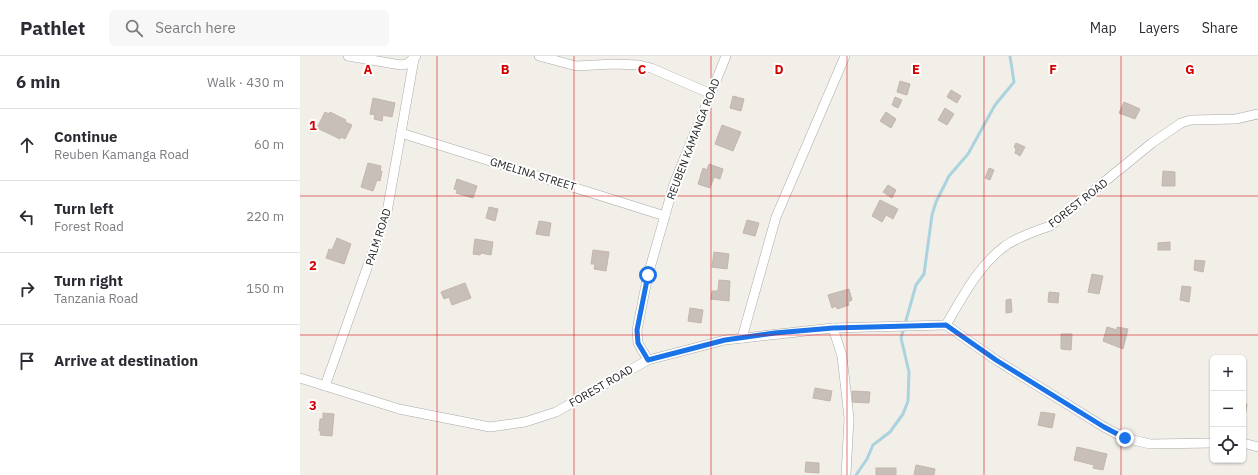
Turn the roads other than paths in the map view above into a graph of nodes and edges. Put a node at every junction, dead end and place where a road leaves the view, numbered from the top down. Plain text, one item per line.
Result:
1 (348, 56) edge
2 (539, 56) edge
3 (726, 56) edge
4 (845, 56) edge
5 (415, 58) edge
6 (709, 93) junction
7 (1258, 114) edge
8 (401, 133) junction
9 (665, 216) junction
10 (946, 325) junction
11 (833, 328) junction
12 (742, 338) junction
13 (648, 360) junction
14 (300, 378) edge
15 (325, 386) junction
16 (1210, 443) edge
17 (1246, 444) edge
18 (1258, 447) edge
19 (846, 475) edge

1 - 5 street
2 - 6 street
3 - 6 street, REUBEN KAMANGA ROAD
4 - 12 street
5 - 8 street, PALM ROAD
6 - 9 street, REUBEN KAMANGA ROAD
7 - 10 street, FOREST ROAD
8 - 9 street, GMELINA STREET
8 - 15 street, PALM ROAD
9 - 13 street, REUBEN KAMANGA ROAD
10 - 11 street, FOREST ROAD
10 - 16 street
11 - 12 street, FOREST ROAD
11 - 19 street
12 - 13 street, FOREST ROAD
13 - 15 street, FOREST ROAD
14 - 15 street, FOREST ROAD
17 - 18 street

